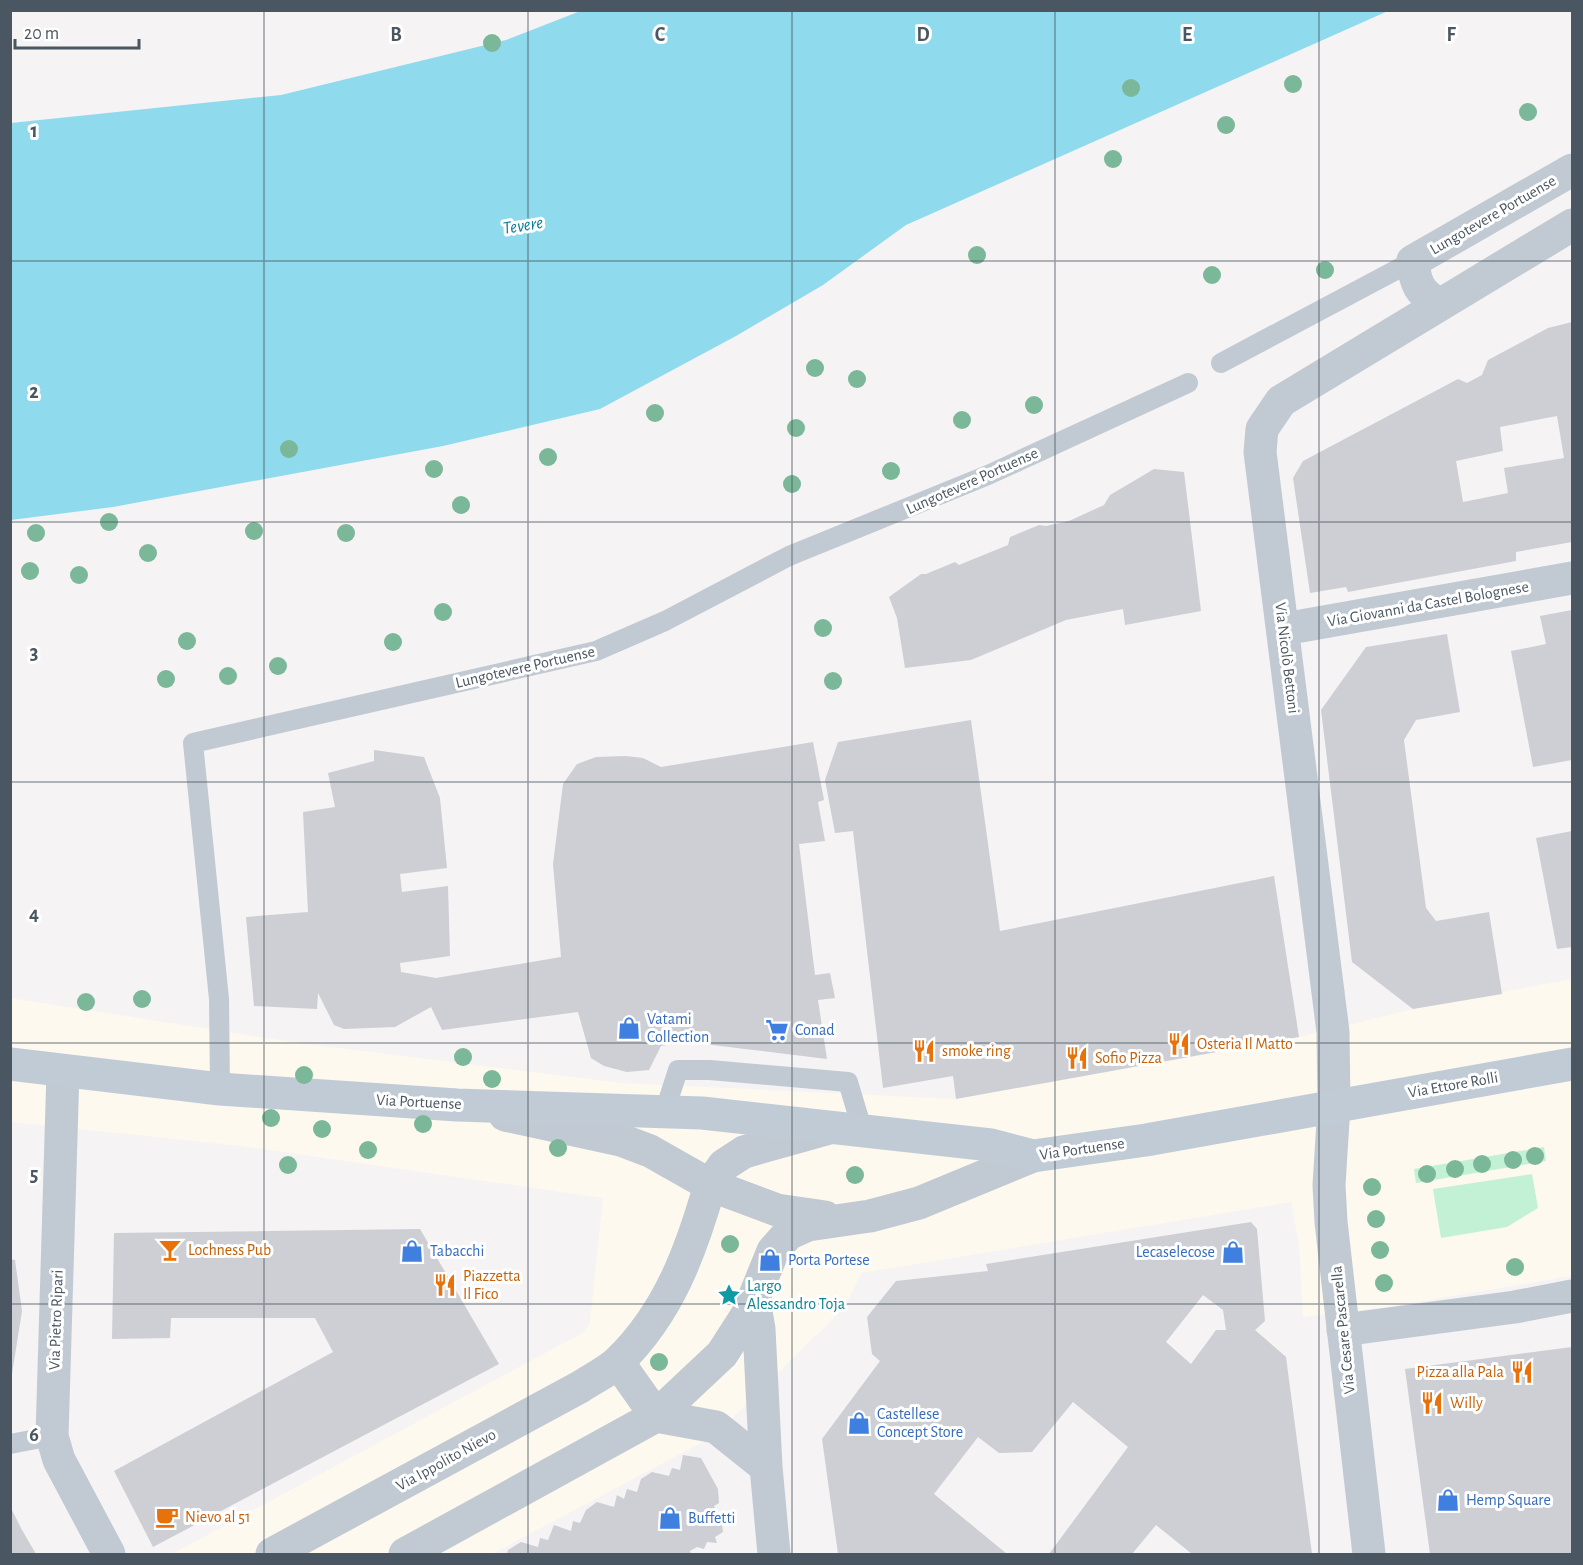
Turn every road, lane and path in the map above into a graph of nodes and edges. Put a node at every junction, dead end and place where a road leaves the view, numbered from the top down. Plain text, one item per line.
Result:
1 (1572, 170) edge
2 (1572, 225) edge
3 (1413, 261) junction
4 (1439, 304) junction
5 (1221, 363) dead end
6 (1188, 383) dead end
7 (1572, 578) edge
8 (1284, 629) junction
9 (10, 1064) edge
10 (1572, 1064) edge
11 (63, 1071) junction
12 (220, 1089) junction
13 (457, 1105) junction
14 (1334, 1105) junction
15 (665, 1110) junction
16 (829, 1128) junction
17 (863, 1132) junction
18 (1033, 1156) junction
19 (710, 1185) junction
20 (840, 1219) junction
21 (1572, 1296) edge
22 (754, 1300) junction
23 (1343, 1330) junction
24 (618, 1362) junction
25 (656, 1416) junction
26 (52, 1436) junction
27 (10, 1444) edge
28 (766, 1467) junction
29 (109, 1554) edge
30 (272, 1554) edge
31 (405, 1554) edge
32 (774, 1554) edge
33 (1369, 1554) edge

1 - 3 street, Lungotevere Portuense
2 - 4 street
3 - 4 street, Lungotevere Portuense
3 - 5 lane, Lungotevere Portuense
4 - 8 street, Via Nicolò Bettoni
6 - 12 lane, Lungotevere Portuense
7 - 8 street, Via Giovanni da Castel Bolognese
8 - 14 street, Via Nicolò Bettoni
9 - 11 main road, Via Portuense
10 - 14 main road, Via Ettore Rolli
11 - 12 main road, Via Portuense
11 - 26 street, Via Pietro Ripari
12 - 13 main road, Via Portuense
13 - 15 main road, Via Portuense
13 - 19 street
14 - 18 main road, Via Portuense
14 - 23 street, Via Cesare Pascarella
15 - 16 main road, Via Portuense
15 - 17 lane
16 - 17 main road, Via Portuense
16 - 19 street, Via Portuense
17 - 18 main road, Via Portuense
18 - 20 street
19 - 20 street
19 - 24 street
20 - 22 street
21 - 23 street
22 - 25 street
22 - 28 street
23 - 33 street, Via Cesare Pascarella
24 - 25 street
24 - 30 street, Via Ippolito Nievo
25 - 28 street
25 - 31 street
26 - 27 lane
26 - 29 street, Via Pietro Ripari
28 - 32 street

